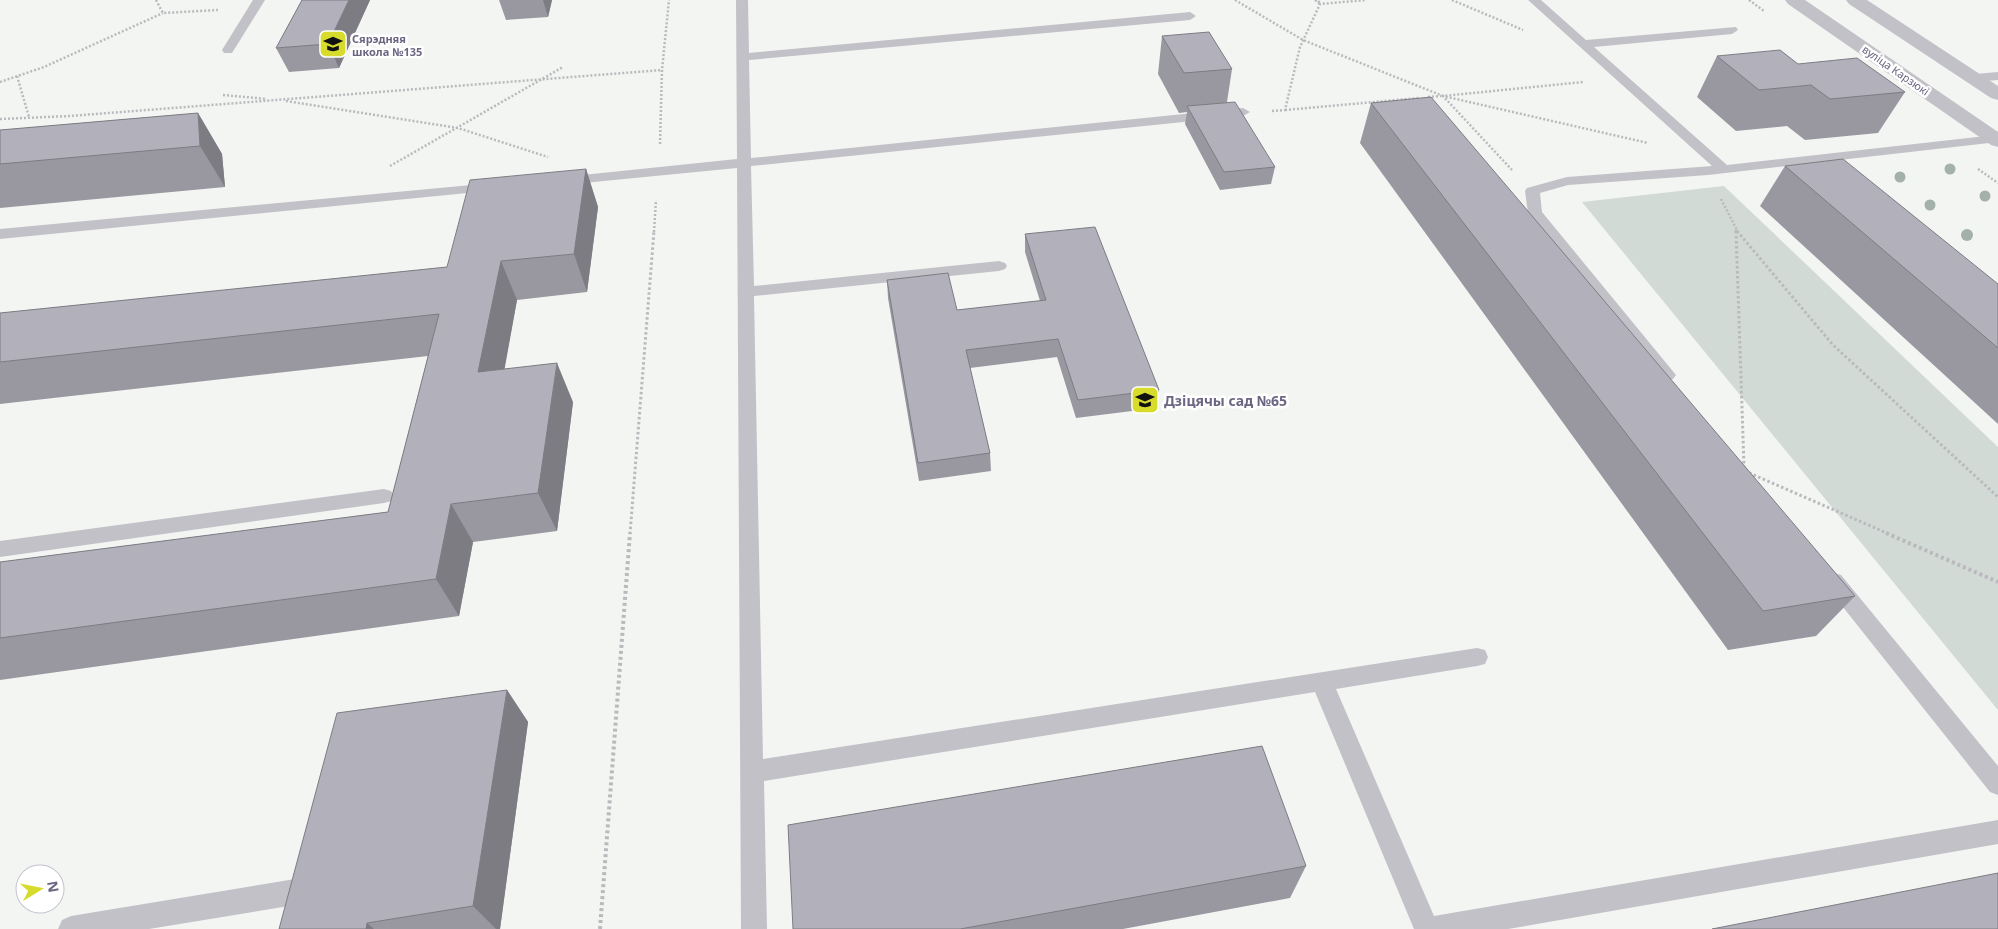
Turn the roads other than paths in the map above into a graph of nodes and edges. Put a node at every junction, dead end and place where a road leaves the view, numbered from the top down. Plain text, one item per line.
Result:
1 (742, 0) edge
2 (1534, 0) edge
3 (1794, 0) edge
4 (1855, 0) edge
5 (256, 4) edge
6 (1190, 16) dead end
7 (1732, 30) dead end
8 (1584, 44) junction
9 (228, 50) dead end
10 (742, 57) junction
11 (1998, 76) edge
12 (1975, 78) junction
13 (1998, 94) edge
14 (1243, 112) edge
15 (1996, 140) edge
16 (1811, 158) junction
17 (744, 164) junction
18 (1716, 170) junction
19 (1826, 171) edge
20 (549, 182) edge
21 (510, 186) edge
22 (0, 234) edge
23 (999, 266) dead end
24 (745, 292) junction
25 (1677, 387) edge
26 (384, 496) dead end
27 (0, 549) edge
28 (1825, 570) edge
29 (1477, 656) dead end
30 (1321, 681) junction
31 (752, 772) junction
32 (1998, 784) edge
33 (1998, 832) edge
34 (294, 892) edge
35 (70, 929) edge
36 (754, 929) edge
37 (1428, 929) edge
38 (1434, 929) edge

1 - 10 lane
2 - 8 lane
3 - 15 street, вуліца Карзюкі
4 - 12 street
5 - 9 lane
6 - 10 lane
7 - 8 lane
8 - 18 lane
10 - 17 lane
11 - 12 lane
12 - 13 street
14 - 17 lane
15 - 16 lane
16 - 18 lane
16 - 19 lane
17 - 20 lane
17 - 24 lane
18 - 25 lane
21 - 22 lane
23 - 24 lane
24 - 31 lane
26 - 27 lane
28 - 32 lane
29 - 30 lane
30 - 31 lane
30 - 37 lane
31 - 36 lane
33 - 38 lane
34 - 35 lane

